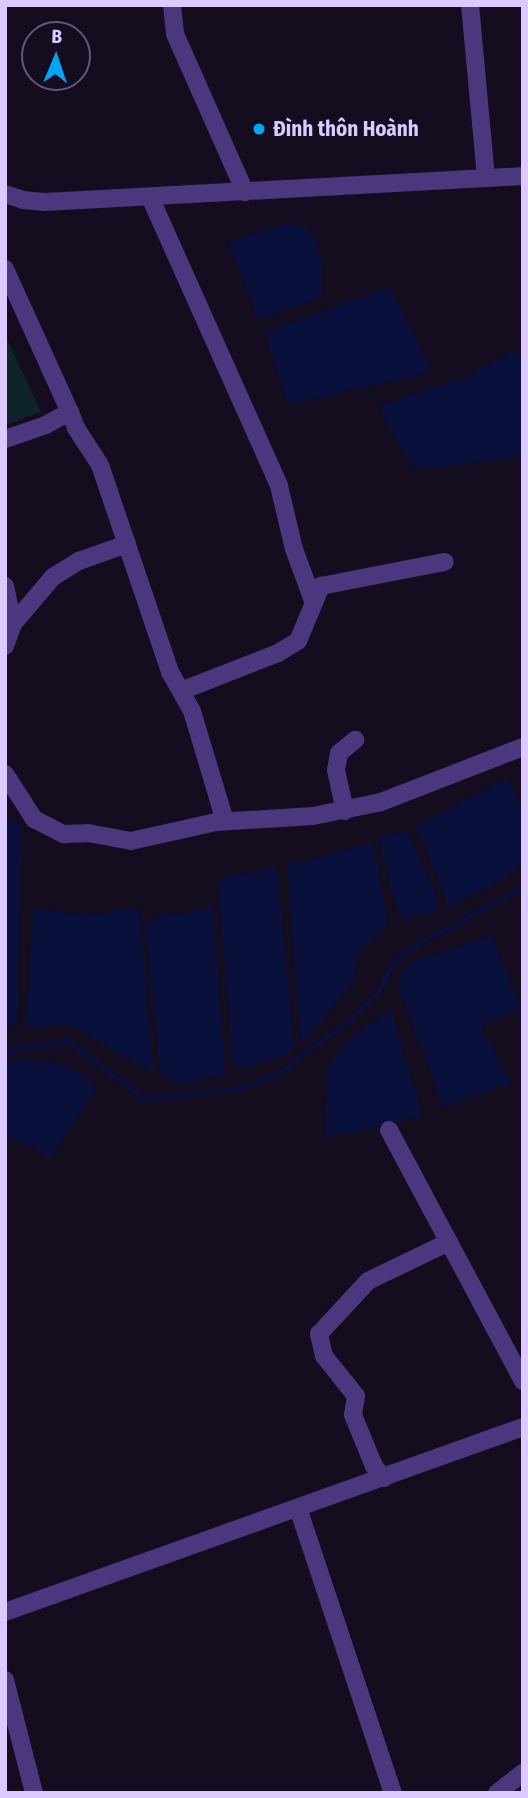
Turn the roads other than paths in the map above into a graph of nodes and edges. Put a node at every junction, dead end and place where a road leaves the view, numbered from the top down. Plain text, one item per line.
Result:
1 (172, 5) edge
2 (470, 5) edge
3 (523, 176) edge
4 (486, 178) junction
5 (245, 192) junction
6 (5, 194) edge
7 (150, 197) junction
8 (5, 269) edge
9 (70, 412) junction
10 (5, 439) edge
11 (127, 544) junction
12 (445, 562) dead end
13 (5, 586) edge
14 (313, 601) junction
15 (13, 624) junction
16 (5, 646) edge
17 (181, 691) junction
18 (355, 740) dead end
19 (523, 747) edge
20 (5, 774) edge
21 (345, 811) junction
22 (225, 821) junction
23 (389, 1130) dead end
24 (449, 1242) junction
25 (523, 1381) edge
26 (523, 1427) edge
27 (384, 1478) junction
28 (298, 1508) junction
29 (5, 1612) edge
30 (5, 1680) edge
31 (523, 1773) edge
32 (34, 1793) edge
33 (393, 1793) edge
34 (497, 1793) edge

1 - 5 street
2 - 4 street
3 - 4 street
4 - 5 street
5 - 7 street
6 - 7 street
7 - 14 street
8 - 9 street
9 - 10 street
9 - 11 street
11 - 15 street
11 - 17 street
12 - 14 street
13 - 15 street
14 - 17 street
15 - 16 street
17 - 22 street
18 - 21 street
19 - 21 street
20 - 22 street
21 - 22 street
23 - 24 street
24 - 25 street
24 - 27 street
26 - 27 street
27 - 28 street
28 - 29 street
28 - 33 street
30 - 32 street
31 - 34 street

